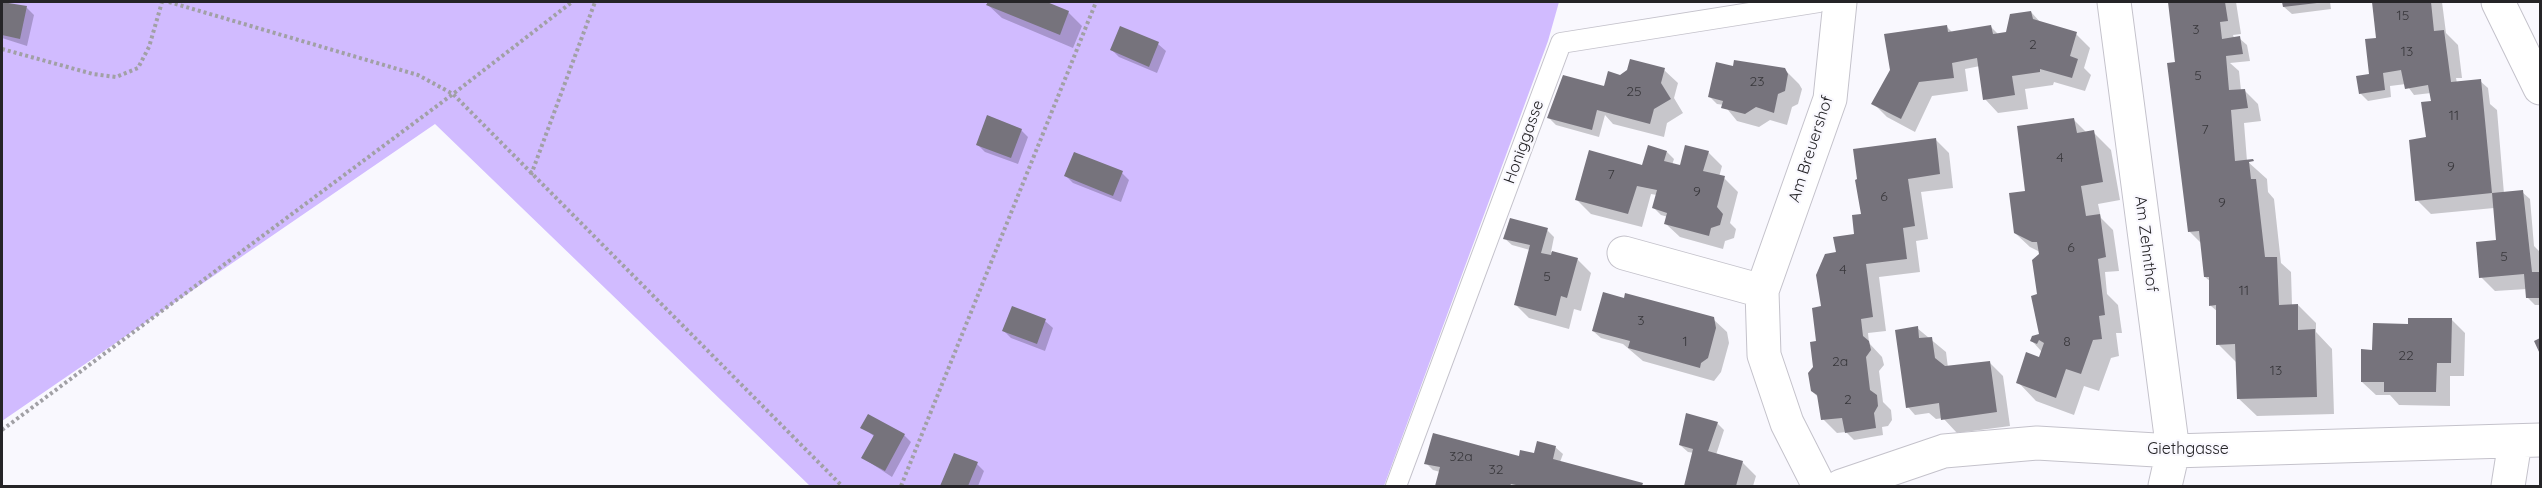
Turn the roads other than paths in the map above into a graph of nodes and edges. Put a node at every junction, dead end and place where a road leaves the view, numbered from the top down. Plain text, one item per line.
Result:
1 (1820, 2) edge
2 (1840, 2) edge
3 (2114, 2) edge
4 (2498, 2) edge
5 (2541, 88) edge
6 (1624, 253) dead end
7 (1762, 291) junction
8 (2528, 441) edge
9 (2173, 451) junction
10 (1396, 486) edge
11 (1819, 486) edge
12 (1841, 486) edge
13 (2165, 486) edge
14 (2508, 486) edge

1 - 10 lane, Honiggasse
2 - 7 street, Am Breuershof
3 - 9 street, Am Zehnthof
4 - 5 street
6 - 7 street
7 - 11 street, Am Breuershof
8 - 9 street, Giethgasse
8 - 14 street
9 - 12 street, Giethgasse
9 - 13 street, Am Zehnthof

